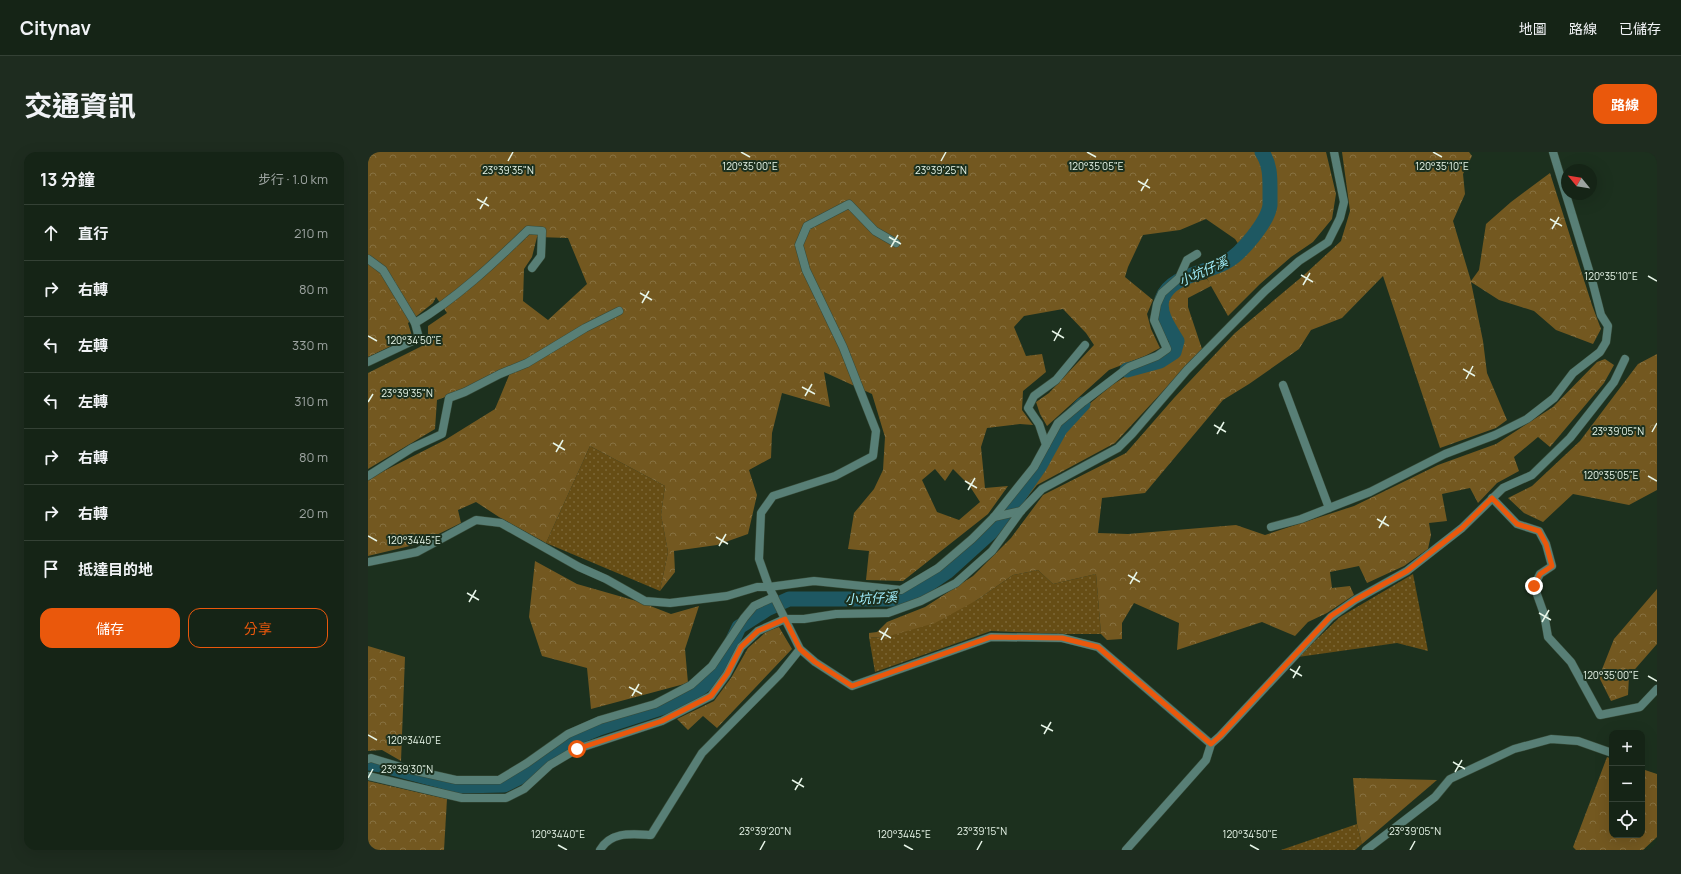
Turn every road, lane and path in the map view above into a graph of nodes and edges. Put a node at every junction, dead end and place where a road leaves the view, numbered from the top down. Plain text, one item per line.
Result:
1 (1334, 152) edge
2 (1553, 152) edge
3 (896, 243) dead end
4 (1198, 254) dead end
5 (368, 259) edge
6 (532, 268) dead end
7 (619, 311) dead end
8 (415, 323) junction
9 (1086, 345) dead end
10 (1626, 359) dead end
11 (368, 362) edge
12 (1282, 385) dead end
13 (1046, 444) junction
14 (368, 476) edge
15 (1492, 498) junction
16 (1329, 508) junction
17 (1021, 511) junction
18 (994, 517) junction
19 (1271, 527) dead end
20 (368, 562) edge
21 (769, 587) junction
22 (774, 597) junction
23 (785, 619) junction
24 (800, 649) junction
25 (1657, 689) edge
26 (1211, 744) junction
27 (1609, 752) edge
28 (368, 759) edge
29 (368, 776) edge
30 (600, 850) edge
31 (1126, 850) edge
32 (1366, 850) edge

1 - 17 street
2 - 16 street
3 - 21 street
4 - 13 street
5 - 8 street
6 - 8 street
7 - 14 street
8 - 11 street
9 - 13 street
10 - 15 street
12 - 16 street
13 - 18 street
15 - 25 street
15 - 26 street
16 - 19 street
17 - 18 street
17 - 23 street
18 - 21 street
20 - 21 street
21 - 22 street
22 - 23 street
22 - 28 street
23 - 24 street
23 - 29 street
24 - 26 street
24 - 30 street
26 - 31 street
27 - 32 street

